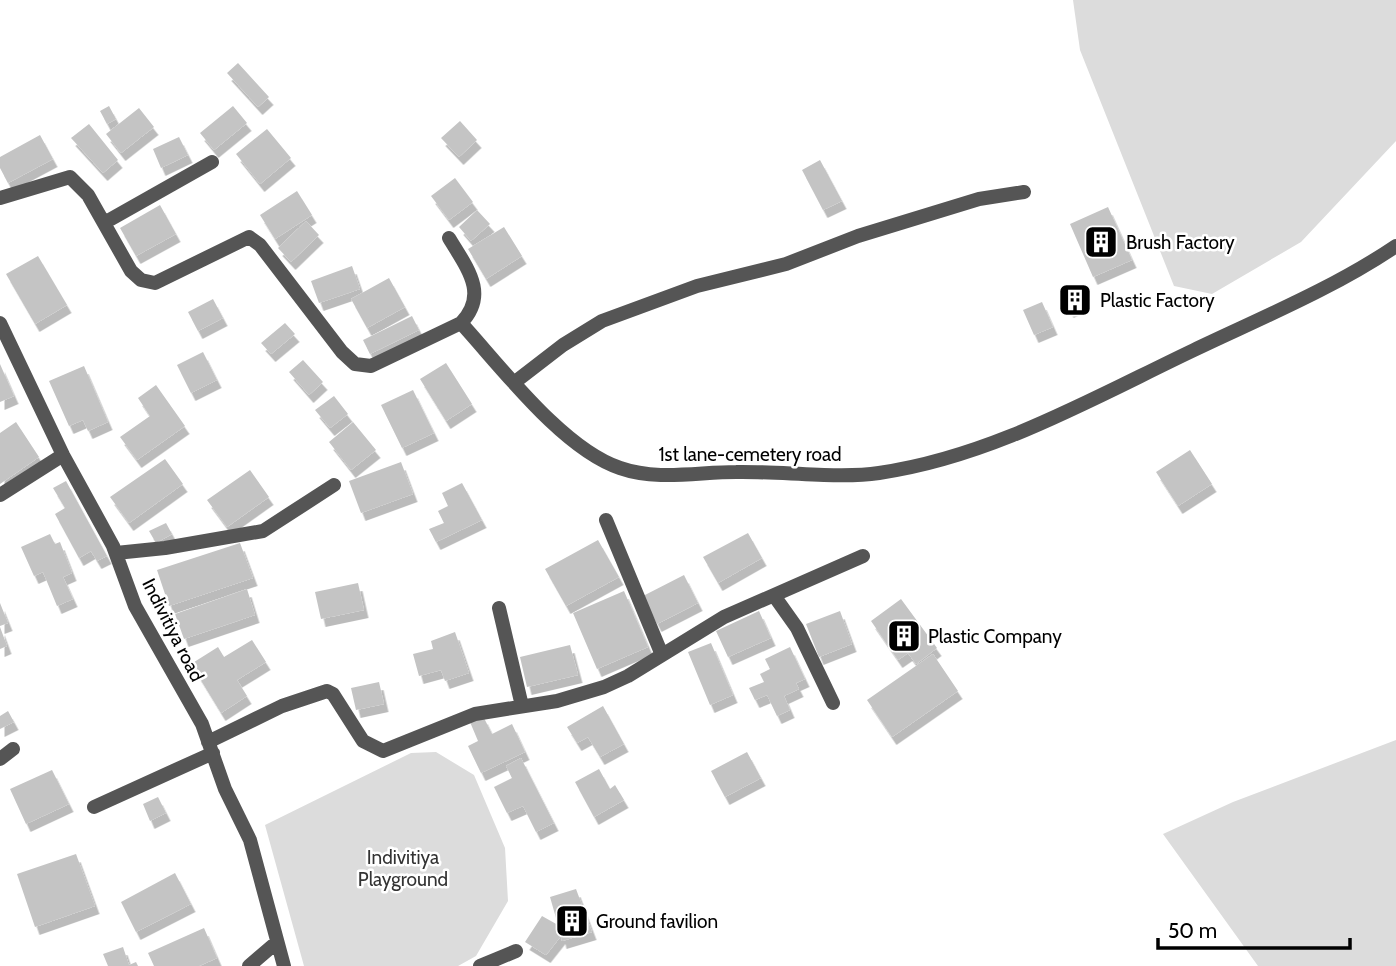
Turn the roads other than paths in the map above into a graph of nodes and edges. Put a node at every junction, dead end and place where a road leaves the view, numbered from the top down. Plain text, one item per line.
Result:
1 (212, 162) dead end
2 (1024, 191) dead end
3 (0, 198) edge
4 (104, 223) junction
5 (449, 238) dead end
6 (1396, 246) edge
7 (0, 323) edge
8 (461, 323) junction
9 (515, 382) junction
10 (63, 455) junction
11 (334, 485) dead end
12 (0, 495) edge
13 (606, 520) dead end
14 (116, 553) junction
15 (863, 556) dead end
16 (775, 597) junction
17 (499, 608) dead end
18 (662, 655) junction
19 (833, 703) dead end
20 (522, 706) junction
21 (210, 748) junction
22 (13, 749) dead end
23 (0, 759) edge
24 (94, 807) dead end
25 (277, 942) junction
26 (516, 951) dead end
27 (249, 966) edge
28 (284, 966) edge
29 (480, 966) edge

1 - 4 street
2 - 9 street
3 - 4 street
4 - 8 street
5 - 8 street
6 - 9 street, 1st lane-cemetery road
7 - 10 street, Indivitiya road
8 - 9 street, 1st lane-cemetery road
10 - 12 street
10 - 14 street, Indivitiya road
11 - 14 street
13 - 18 street
14 - 21 street, Indivitiya road
15 - 16 street
16 - 18 street
16 - 19 street
17 - 20 street
18 - 20 street
20 - 21 street
21 - 24 street
21 - 25 street, Indivitiya road
22 - 23 street
25 - 27 street
25 - 28 street, Indivitiya road
26 - 29 street

